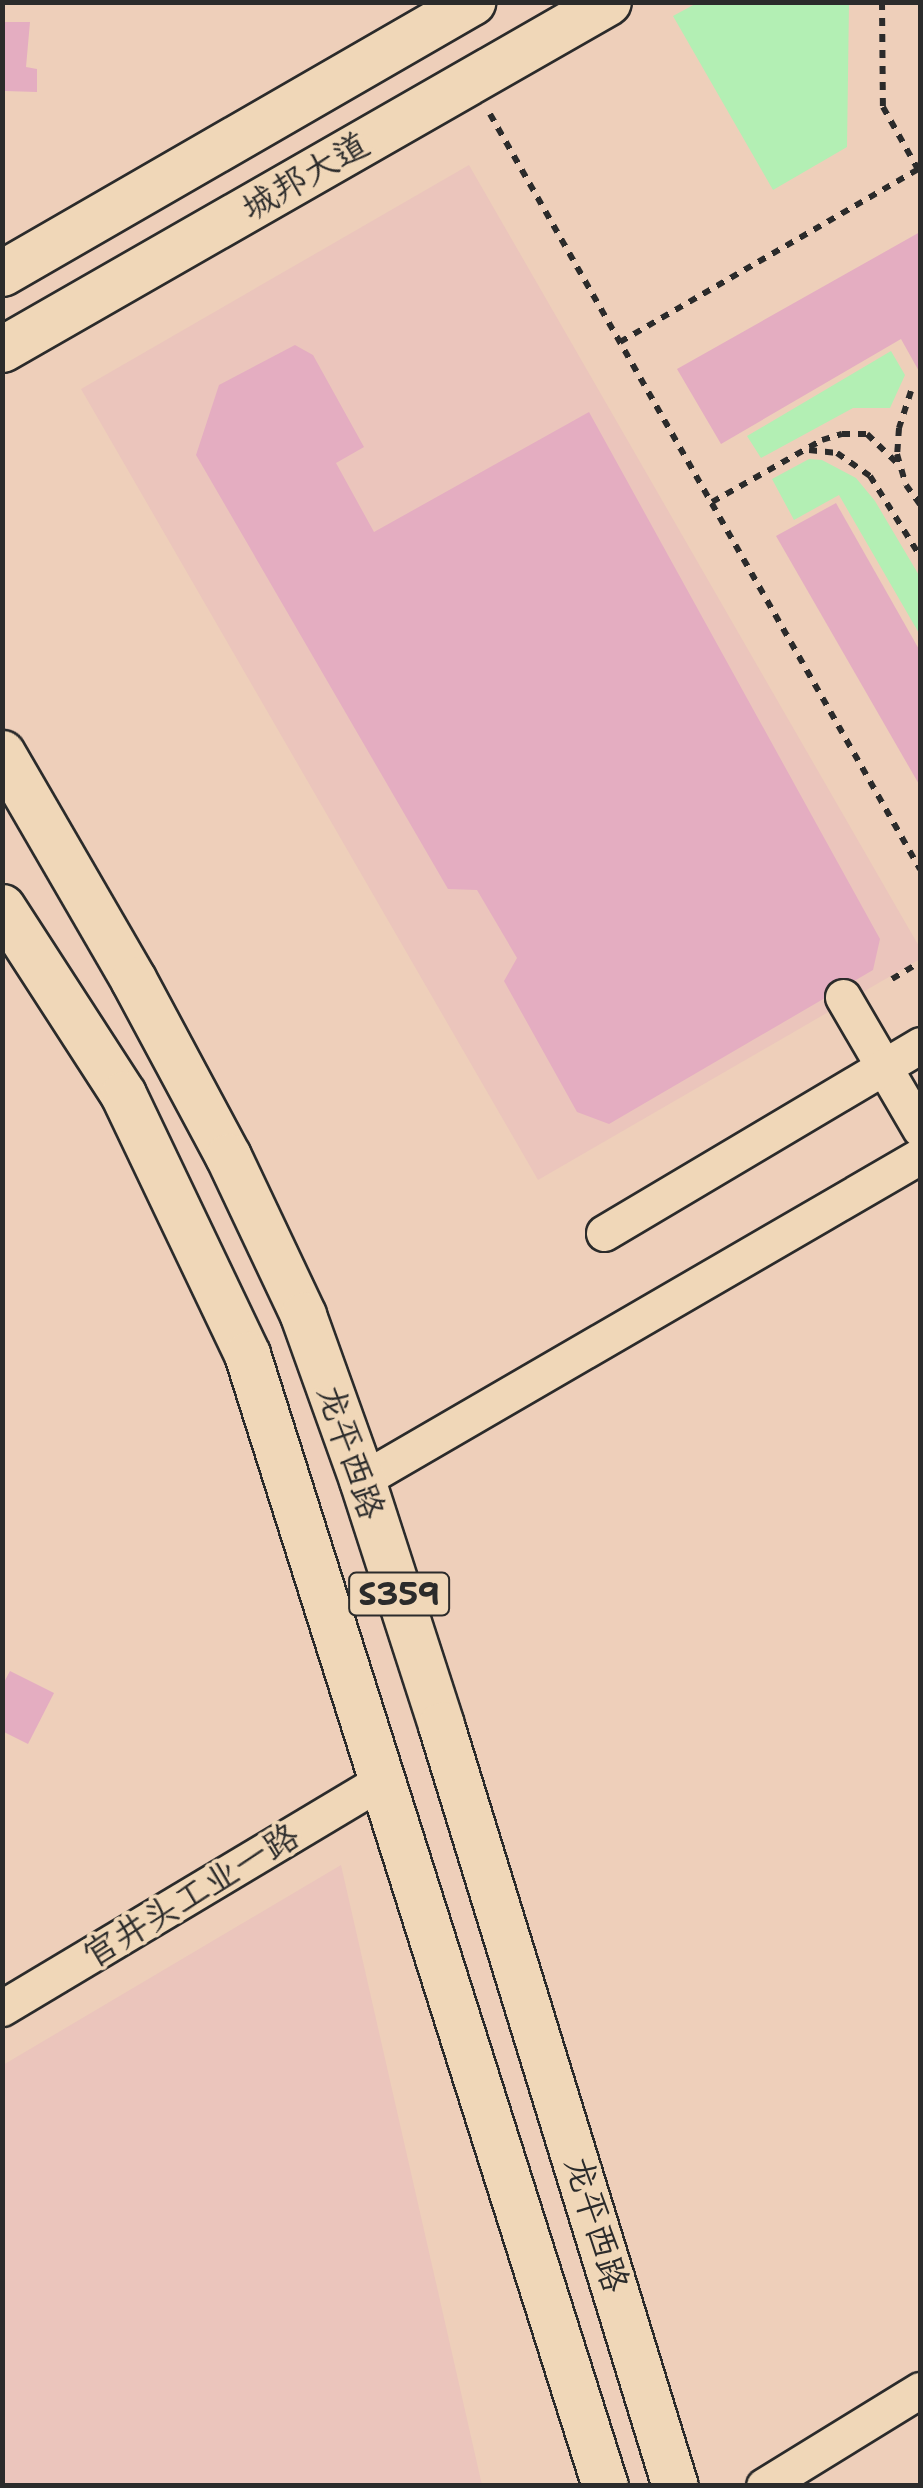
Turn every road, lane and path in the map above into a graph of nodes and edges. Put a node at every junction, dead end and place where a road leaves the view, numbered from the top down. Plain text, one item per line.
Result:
1 (472, 2) edge
2 (608, 2) edge
3 (882, 2) edge
4 (489, 112) dead end
5 (919, 171) edge
6 (2, 272) edge
7 (620, 342) junction
8 (2, 349) edge
9 (911, 390) dead end
10 (803, 450) junction
11 (898, 464) junction
12 (712, 502) junction
13 (920, 504) edge
14 (920, 556) edge
15 (2, 753) edge
16 (920, 869) edge
17 (2, 906) edge
18 (920, 962) edge
19 (892, 979) dead end
20 (843, 997) dead end
21 (920, 1045) edge
22 (884, 1067) junction
23 (920, 1129) edge
24 (920, 1156) edge
25 (604, 1233) dead end
26 (362, 1480) junction
27 (380, 1782) junction
28 (2, 2008) edge
29 (920, 2390) edge
30 (605, 2486) edge
31 (675, 2486) edge
32 (764, 2486) edge

1 - 6 main road, 城邦大道
2 - 8 main road, 城邦大道
3 - 5 path
4 - 7 path
5 - 7 path
7 - 12 path
9 - 11 path
10 - 11 path
10 - 12 path
10 - 14 path
11 - 13 path
12 - 16 path
15 - 26 main road, 龙平西路 / S359
17 - 27 main road, 龙平西路 / S359
18 - 19 path
20 - 22 street
21 - 22 street
22 - 23 street
22 - 25 street
24 - 26 street
26 - 31 main road, 龙平西路 / S359
27 - 28 street, 官井头工业一路
27 - 30 main road, 龙平西路 / S359
29 - 32 street

